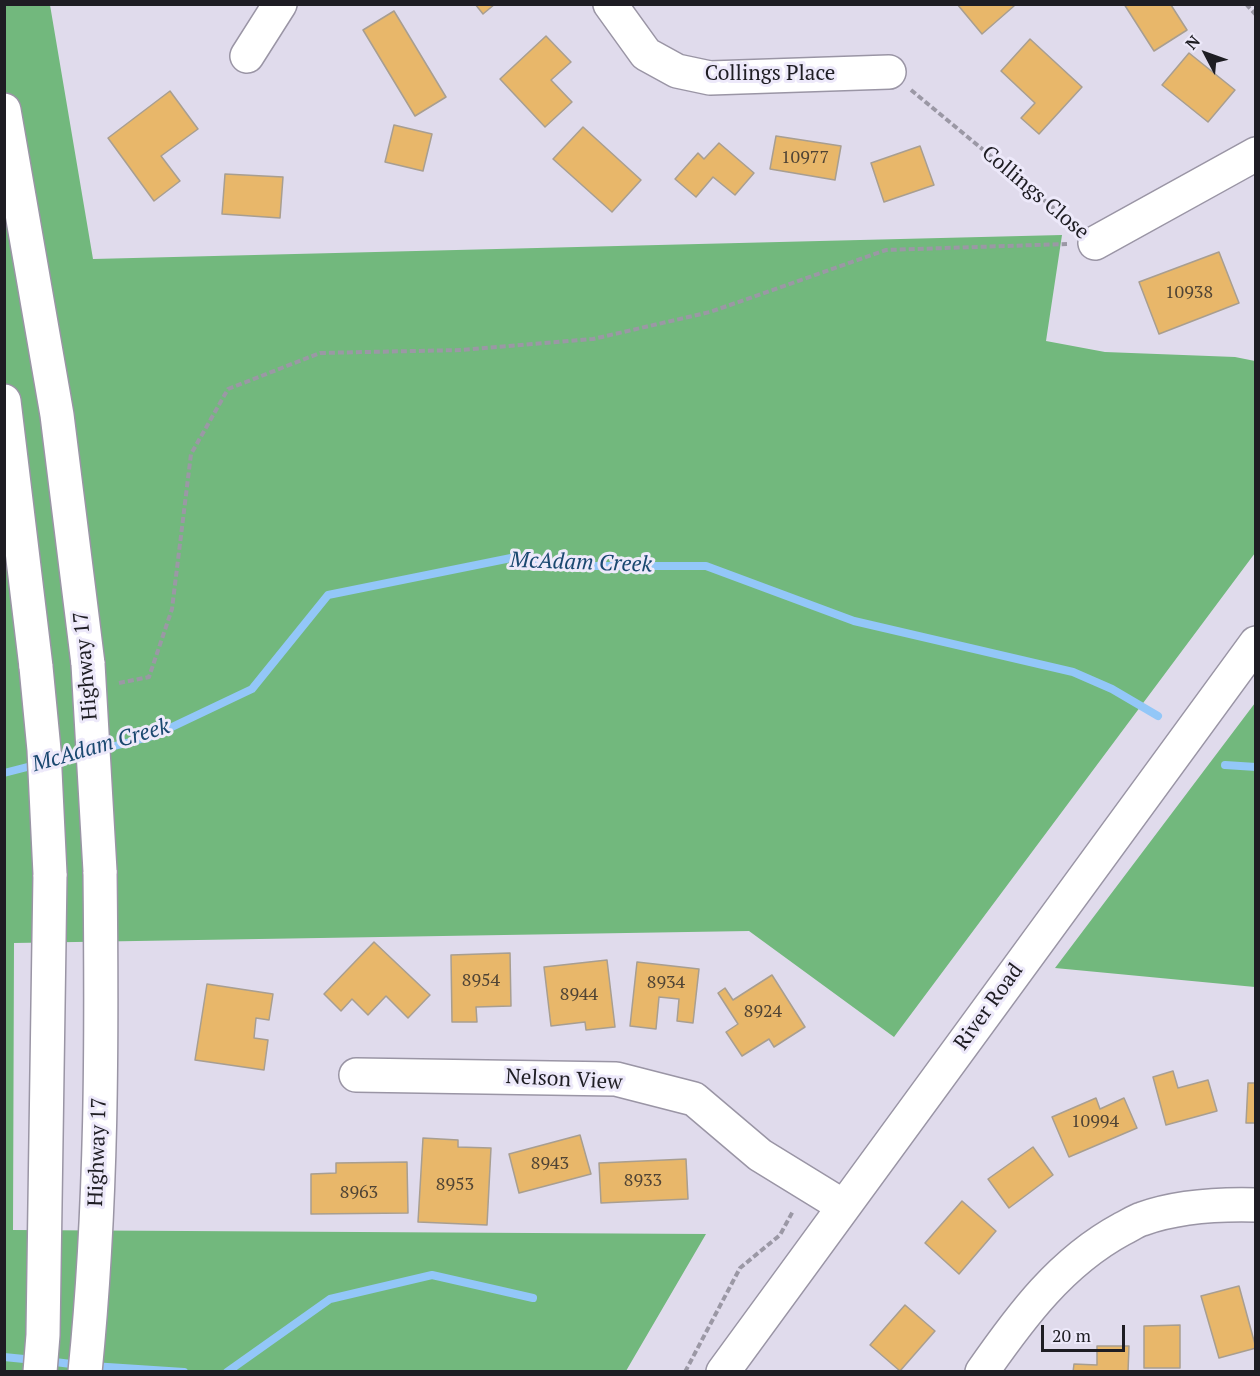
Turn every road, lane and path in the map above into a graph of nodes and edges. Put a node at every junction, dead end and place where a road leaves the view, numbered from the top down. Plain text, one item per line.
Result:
1 (280, 4) edge
2 (610, 4) edge
3 (1246, 4) edge
4 (1256, 15) edge
5 (247, 56) dead end
6 (888, 72) joint
7 (4, 110) edge
8 (1256, 154) edge
9 (1095, 243) joint
10 (1060, 244) dead end
11 (4, 401) edge
12 (1256, 643) edge
13 (115, 684) dead end
14 (356, 1075) dead end
15 (1256, 1205) edge
16 (843, 1206) junction
17 (789, 1216) dead end
18 (40, 1371) edge
19 (85, 1371) edge
20 (685, 1371) edge
21 (723, 1371) edge
22 (982, 1371) edge

1 - 5 main road
2 - 6 main road, Collings Place
3 - 4 path
6 - 9 path, Collings Close
7 - 19 main road, Highway 17, bridge
8 - 9 main road, Collings Close
10 - 13 path
11 - 18 main road, bridge
12 - 16 main road, River Road
14 - 16 main road, Nelson View
15 - 22 main road
16 - 21 main road, River Road
17 - 20 path

